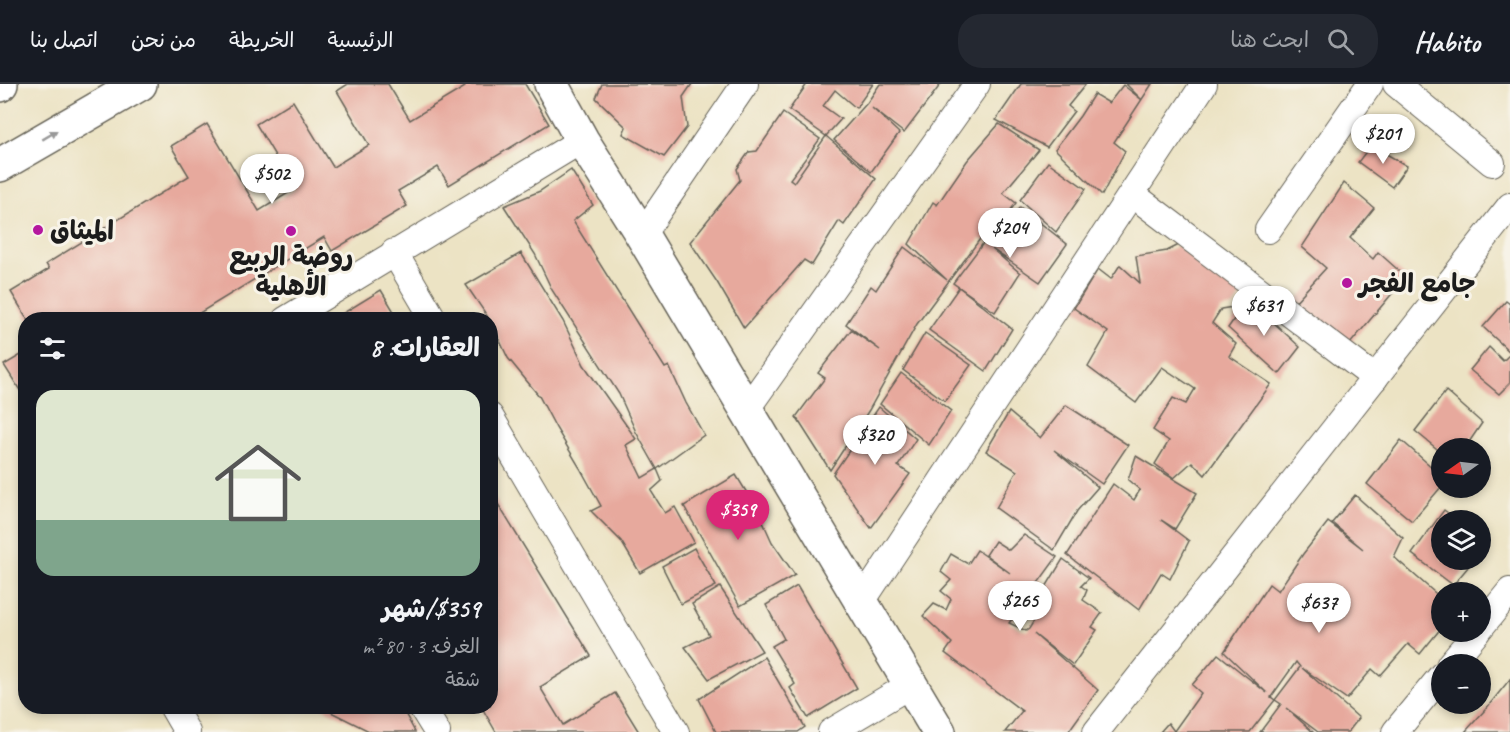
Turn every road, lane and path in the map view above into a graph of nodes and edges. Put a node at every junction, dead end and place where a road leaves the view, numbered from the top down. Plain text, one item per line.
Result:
1 (140, 84) edge
2 (551, 84) edge
3 (745, 84) edge
4 (977, 84) edge
5 (1204, 84) edge
6 (1370, 84) edge
7 (1396, 84) edge
8 (582, 140) junction
9 (1492, 163) dead end
10 (0, 165) edge
11 (1132, 194) junction
12 (1510, 206) edge
13 (1268, 230) dead end
14 (642, 235) junction
15 (394, 252) junction
16 (298, 312) edge
17 (429, 312) edge
18 (1375, 378) junction
19 (746, 410) junction
20 (498, 430) edge
21 (1510, 591) edge
22 (861, 603) junction
23 (1491, 614) edge
24 (1469, 642) edge
25 (1458, 654) edge
26 (910, 685) junction
27 (1431, 688) edge
28 (177, 714) edge
29 (426, 714) edge
30 (187, 732) edge
31 (437, 732) edge
32 (676, 732) edge
33 (831, 732) edge
34 (939, 732) edge
35 (1096, 732) edge
36 (1395, 732) edge

10 -> 1 main road
2 - 8 main road
3 - 14 street
4 - 19 street
5 - 11 street
6 - 13 street
7 - 9 street
8 - 14 main road
8 - 15 street
11 - 18 street
11 - 22 street
12 - 18 street
14 - 19 main road
15 - 16 street
15 - 17 street
18 - 35 street
19 - 22 main road
20 - 32 street
21 - 23 street
22 - 26 main road
24 - 25 street
26 - 33 street
26 - 34 main road
27 - 36 street
28 - 30 street
29 - 31 street

